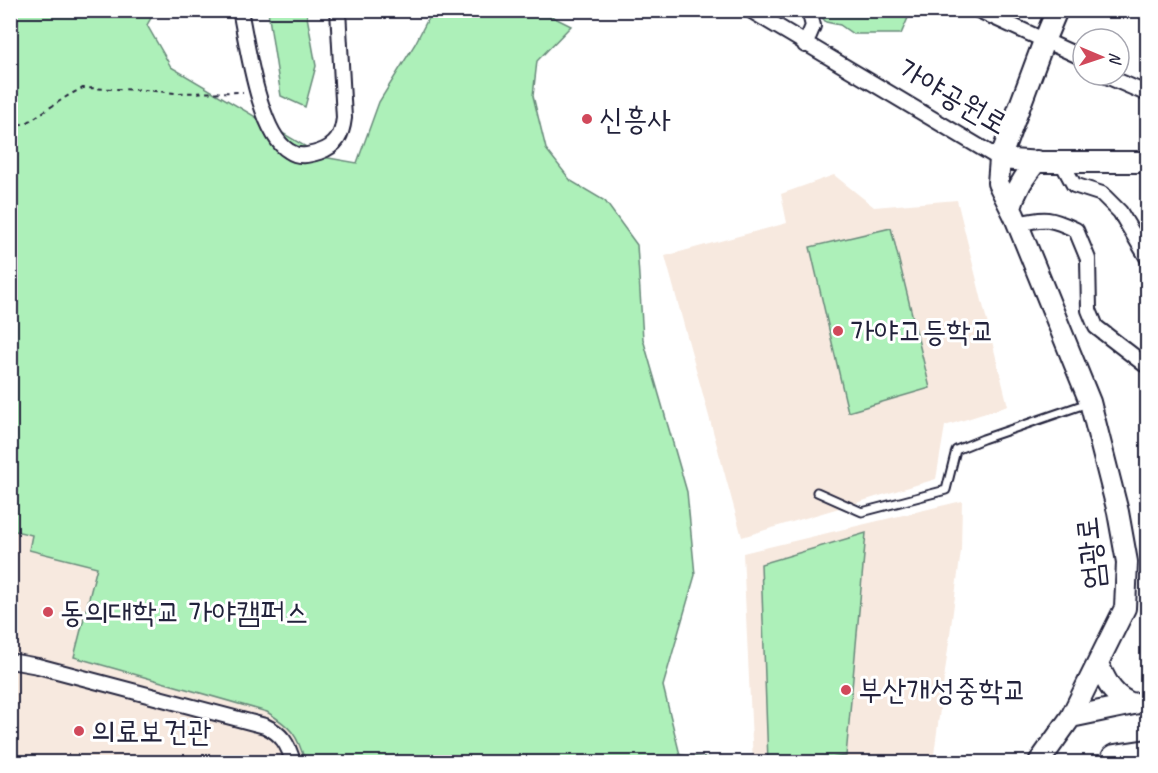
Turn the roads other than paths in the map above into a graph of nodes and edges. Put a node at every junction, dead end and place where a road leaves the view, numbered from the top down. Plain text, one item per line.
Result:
1 (240, 10) edge
2 (338, 10) edge
3 (750, 10) edge
4 (809, 10) edge
5 (978, 10) edge
6 (1057, 10) edge
7 (1044, 41) junction
8 (805, 45) junction
9 (1071, 53) edge
10 (1131, 87) edge
11 (1148, 94) edge
12 (1000, 159) junction
13 (1037, 161) junction
14 (1061, 162) junction
15 (1148, 162) edge
16 (1015, 216) junction
17 (1148, 259) edge
18 (1148, 365) edge
19 (1090, 402) junction
20 (817, 492) dead end
21 (10, 661) edge
22 (1098, 664) junction
23 (1140, 703) edge
24 (1071, 717) junction
25 (1148, 753) edge
26 (1115, 758) dead end
27 (293, 762) edge
28 (1040, 762) edge

1 - 2 street
3 - 8 street, 가야공원로
4 - 8 street
5 - 7 street
6 - 7 main road, 엄광로
7 - 9 street
7 - 12 main road, 엄광로
8 - 12 street, 가야공원로
10 - 11 street
12 - 13 main road, 가야공원로
12 - 16 main road, 엄광로
13 - 14 main road, 가야공원로
13 - 16 main road
14 - 15 main road, 가야공원로
14 - 17 street
16 - 18 street
16 - 19 main road, 엄광로
19 - 20 lane
19 - 22 main road, 엄광로
21 - 27 street
22 - 23 main road
22 - 24 main road, 엄광로
23 - 24 main road
24 - 28 main road, 엄광로
25 - 26 highway

